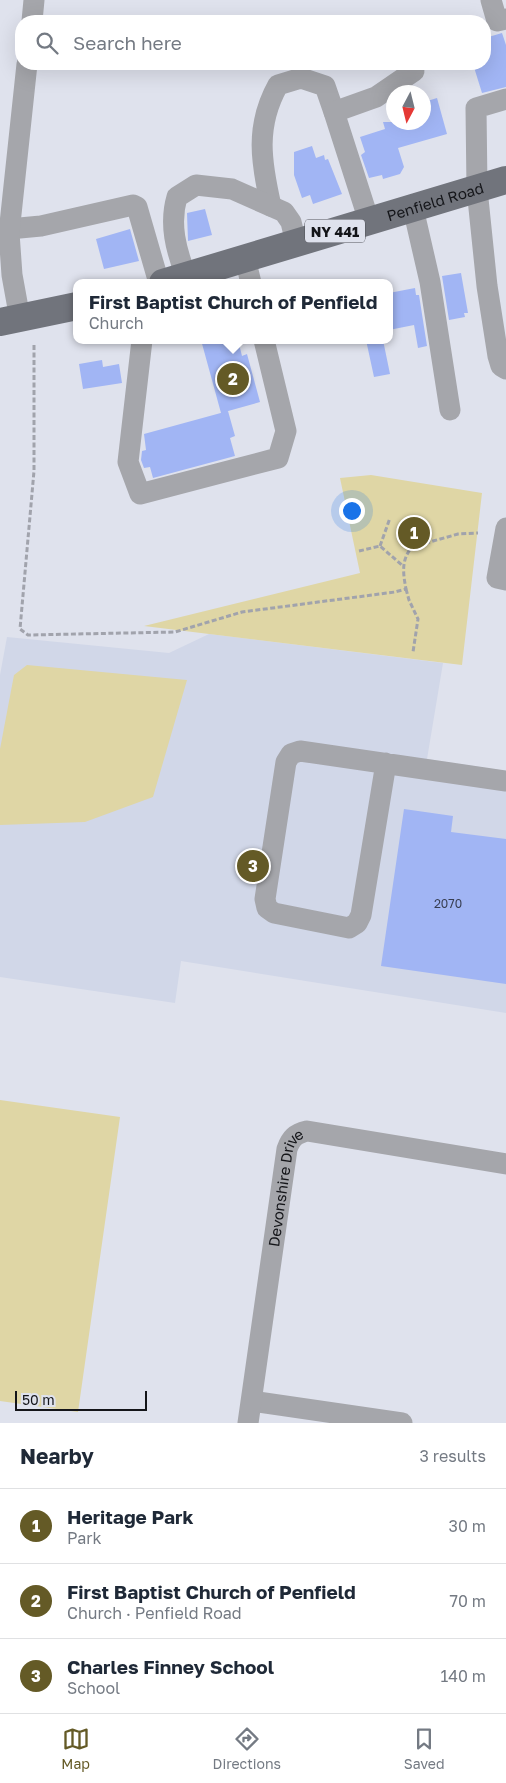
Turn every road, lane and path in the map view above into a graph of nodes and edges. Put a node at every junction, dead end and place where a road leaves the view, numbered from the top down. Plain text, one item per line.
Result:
1 (34, 0) edge
2 (491, 0) edge
3 (33, 15) edge
4 (506, 19) edge
5 (26, 70) edge
6 (414, 71) dead end
7 (506, 99) edge
8 (334, 112) junction
9 (506, 180) edge
10 (477, 189) junction
11 (270, 206) junction
12 (413, 208) junction
13 (369, 221) junction
14 (9, 229) junction
15 (296, 243) junction
16 (248, 270) edge
17 (158, 279) edge
18 (174, 279) edge
19 (73, 307) edge
20 (10, 320) edge
21 (142, 344) edge
22 (265, 344) edge
23 (34, 345) dead end
24 (506, 369) edge
25 (450, 410) dead end
26 (390, 518) dead end
27 (506, 528) edge
28 (478, 533) dead end
29 (380, 546) junction
30 (359, 551) dead end
31 (403, 566) junction
32 (506, 580) edge
33 (406, 589) junction
34 (413, 652) dead end
35 (386, 763) junction
36 (506, 781) edge
37 (506, 1164) edge
38 (252, 1401) junction
39 (248, 1423) edge
40 (402, 1423) edge

1 - 3 street
2 - 4 street
5 - 14 street
6 - 8 street
7 - 10 street
8 - 11 street
8 - 13 street
9 - 10 main road, Penfield Road / NY 441
10 - 12 main road, Penfield Road / NY 441
10 - 24 street
11 - 15 street
11 - 18 street
12 - 13 main road, Penfield Road / NY 441
12 - 25 street
13 - 15 main road, Penfield Road / NY 441
14 - 17 street
14 - 20 street
15 - 16 main road, Penfield Road / NY 441
16 - 18 main road, Penfield Road / NY 441
19 - 20 main road
21 - 22 street
23 - 33 path
26 - 29 path
27 - 32 street
28 - 31 path
29 - 30 path
29 - 31 path
31 - 33 path
33 - 34 path
35 - 35 street
35 - 36 street
37 - 38 street, Devonshire Drive
38 - 39 street, Devonshire Drive
38 - 40 street

